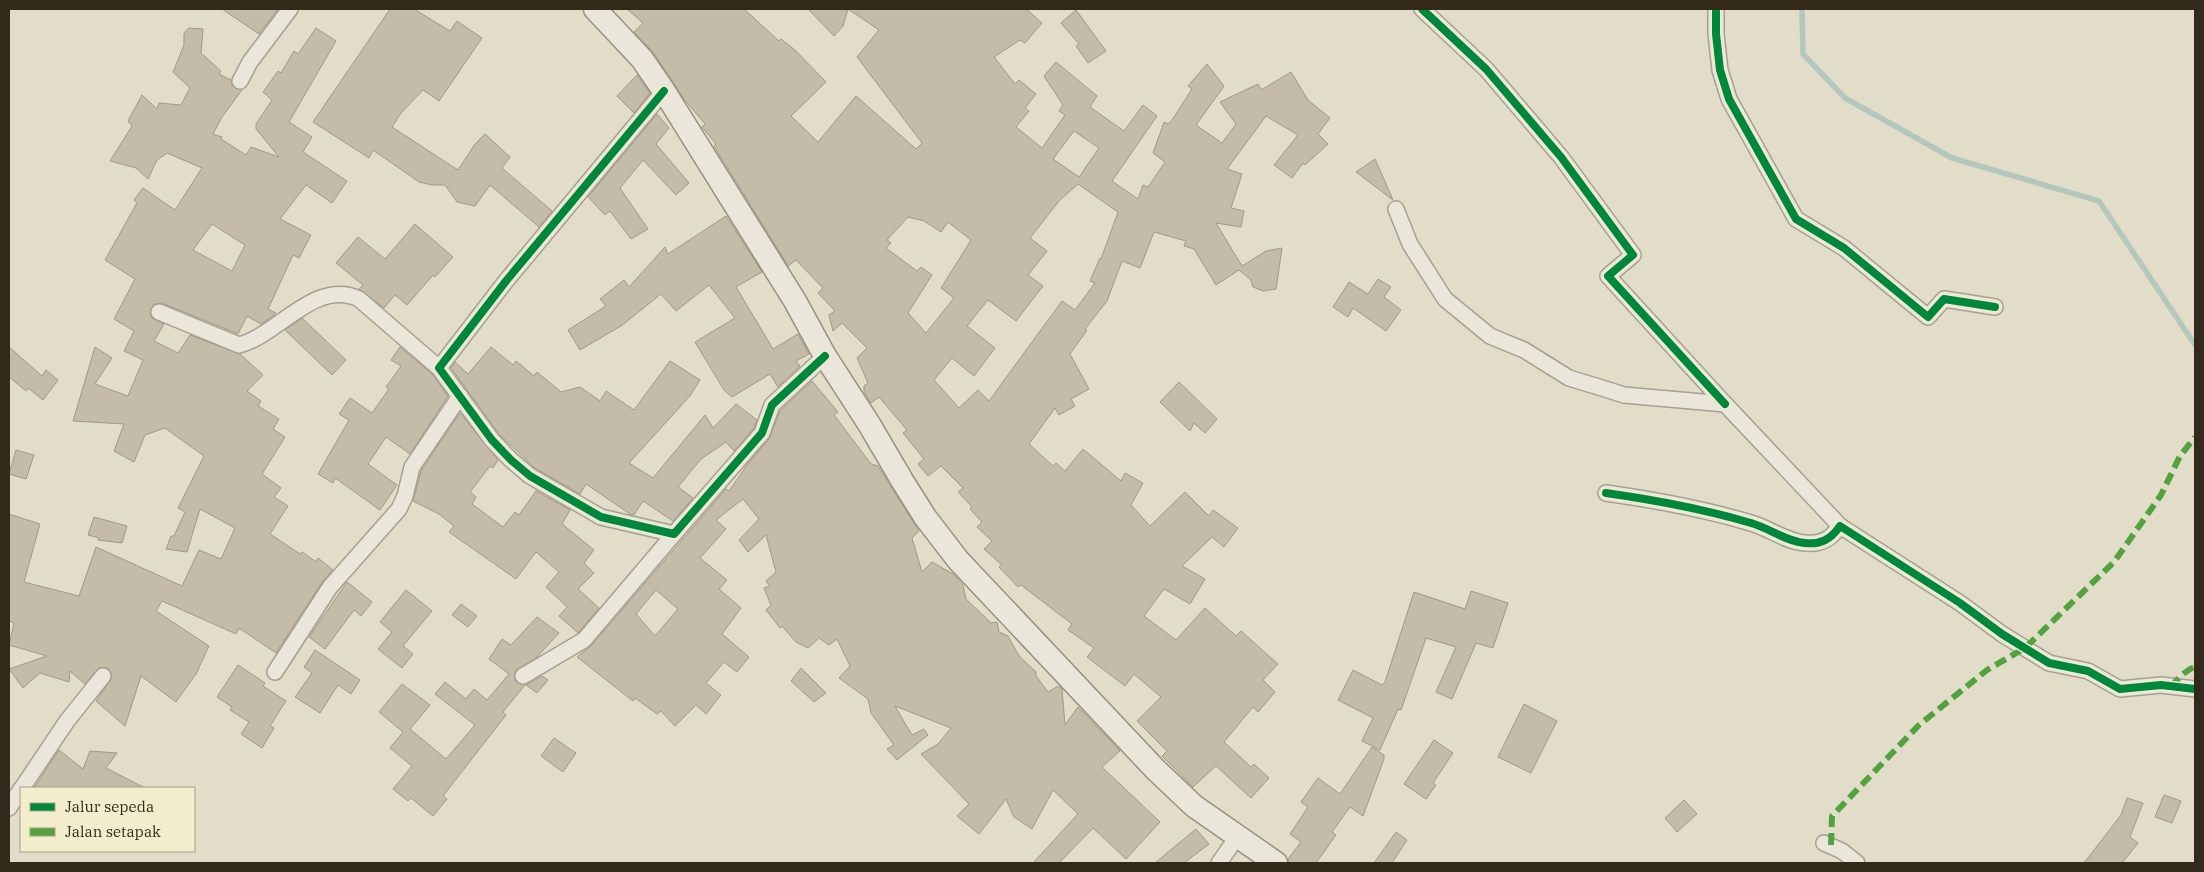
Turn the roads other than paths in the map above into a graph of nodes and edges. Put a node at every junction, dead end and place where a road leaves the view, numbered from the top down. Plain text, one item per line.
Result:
1 (290, 9) edge
2 (595, 9) edge
3 (1422, 9) edge
4 (1716, 9) edge
5 (240, 81) dead end
6 (664, 91) junction
7 (1396, 208) dead end
8 (1995, 307) dead end
9 (159, 312) dead end
10 (825, 356) junction
11 (439, 368) junction
12 (460, 396) junction
13 (1725, 404) junction
14 (1606, 493) dead end
15 (1840, 526) junction
16 (674, 534) junction
17 (275, 672) dead end
18 (103, 676) dead end
19 (523, 676) dead end
20 (2195, 689) edge
21 (23, 787) edge
22 (20, 792) edge
23 (9, 808) edge
24 (1237, 836) junction
25 (1824, 842) dead end
26 (1219, 863) edge
27 (1276, 863) edge
28 (1857, 863) edge

1 - 5 street
2 - 6 main road
3 - 13 street
4 - 8 street
6 - 10 main road
6 - 11 street
7 - 13 street
9 - 11 street
10 - 16 street
10 - 24 main road
11 - 12 street
12 - 16 street
12 - 17 street
13 - 15 street
14 - 15 street
15 - 20 street
16 - 19 street
18 - 21 street
22 - 23 street
24 - 26 street
24 - 27 main road
25 - 28 street

